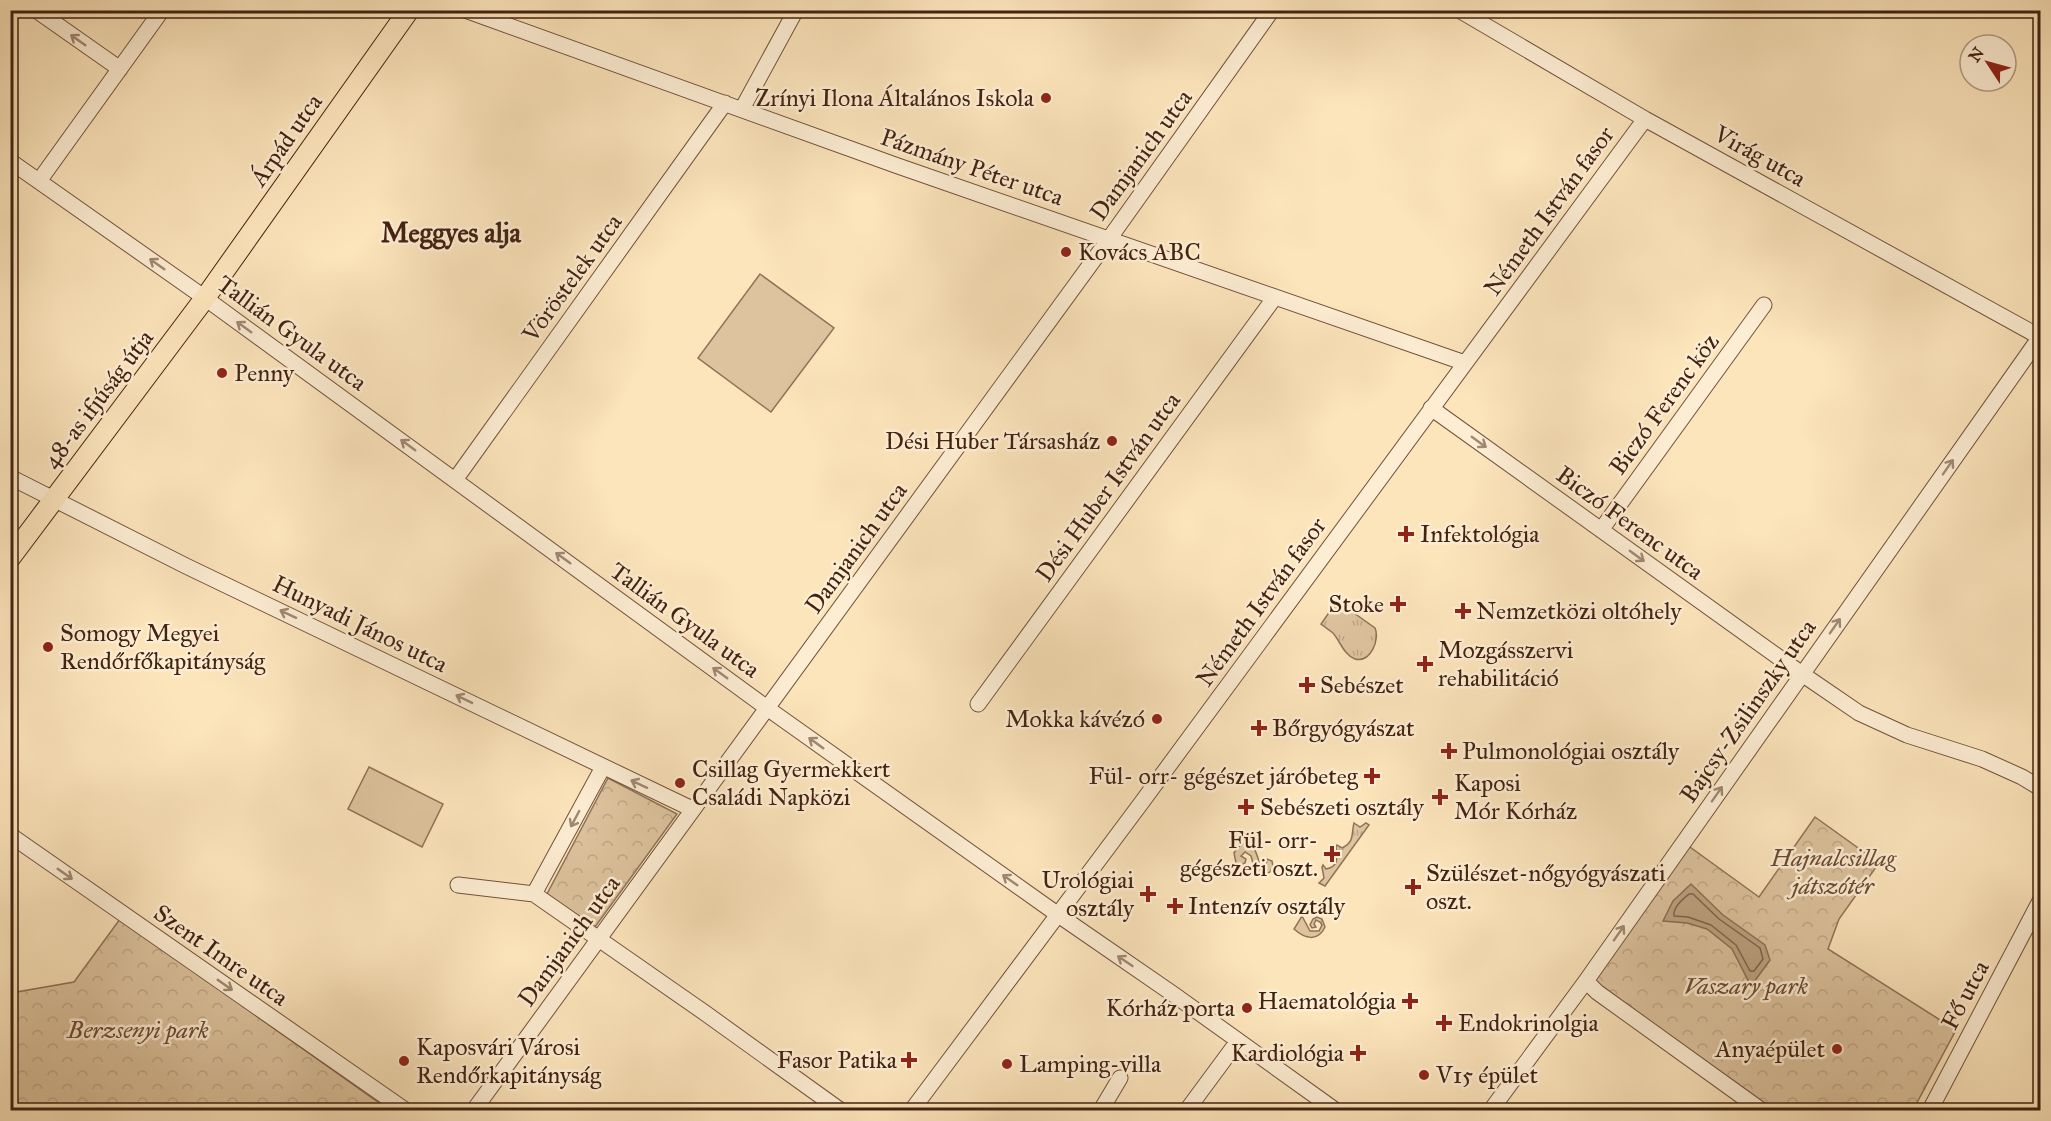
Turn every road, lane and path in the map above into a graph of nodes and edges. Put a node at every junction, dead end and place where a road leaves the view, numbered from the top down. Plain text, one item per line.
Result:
1 (36, 10) edge
2 (162, 10) edge
3 (409, 10) edge
4 (465, 10) edge
5 (796, 10) edge
6 (1272, 10) edge
7 (1459, 10) edge
8 (120, 69) junction
9 (725, 103) junction
10 (742, 109) junction
11 (1645, 119) junction
12 (10, 161) edge
13 (39, 181) junction
14 (1109, 239) junction
15 (1275, 297) junction
16 (205, 298) junction
17 (1764, 305) dead end
18 (2040, 337) edge
19 (1465, 363) junction
20 (1431, 408) junction
21 (10, 477) edge
22 (455, 480) junction
23 (55, 499) junction
24 (1601, 530) junction
25 (10, 558) edge
26 (1802, 674) junction
27 (978, 705) dead end
28 (767, 708) junction
29 (603, 767) junction
30 (2040, 788) edge
31 (692, 809) junction
32 (10, 836) edge
33 (458, 885) dead end
34 (534, 894) junction
35 (2040, 902) edge
36 (1057, 914) junction
37 (599, 939) junction
38 (1586, 981) junction
39 (1238, 1041) junction
40 (1120, 1078) dead end
41 (405, 1110) edge
42 (474, 1110) edge
43 (840, 1110) edge
44 (912, 1110) edge
45 (1101, 1110) edge
46 (1187, 1110) edge
47 (1335, 1110) edge
48 (1491, 1110) edge
49 (1761, 1110) edge
50 (1930, 1110) edge

8 -> 1 street
2 - 8 street
3 - 16 main road, Árpád utca
4 - 9 street, Pázmány Péter utca
5 - 10 street
6 - 14 street, Damjanich utca
7 - 11 street, Virág utca
8 - 13 street
9 - 10 street, Pázmány Péter utca
9 - 22 street, Vöröstelek utca
10 - 14 street, Pázmány Péter utca
11 - 18 street, Virág utca
11 - 19 street, Németh István fasor
12 - 13 street, Tallián Gyula utca
16 -> 13 street, Tallián Gyula utca
14 - 15 street, Pázmány Péter utca
14 - 28 street, Damjanich utca
15 - 19 street, Pázmány Péter utca
15 - 27 street, Dési Huber István utca
22 -> 16 street, Tallián Gyula utca
16 - 23 main road, 48-as ifjúság útja
17 - 24 street, Biczó Ferenc köz
26 -> 18 street, Bajcsy-Zsilinszky utca
19 - 20 street, Németh István fasor
20 -> 24 street, Biczó Ferenc utca
20 - 36 street, Németh István fasor
21 - 23 street, Hunyadi János utca
28 -> 22 street, Tallián Gyula utca
23 - 25 main road, 48-as ifjúság útja
29 -> 23 street, Hunyadi János utca
24 -> 26 street, Biczó Ferenc utca
26 - 30 street, Biczó Ferenc utca
38 -> 26 street, Bajcsy-Zsilinszky utca
28 - 31 street, Damjanich utca
36 -> 28 street, Tallián Gyula utca
31 -> 29 street, Hunyadi János utca
29 -> 34 street
31 - 37 street, Damjanich utca
32 -> 41 street, Szent Imre utca
33 - 34 street
34 - 37 street
35 - 50 street, Fő utca
39 -> 36 street, Tallián Gyula utca
36 - 44 street, Németh István fasor
37 - 42 street, Damjanich utca
37 - 43 street
38 - 48 street, Bajcsy-Zsilinszky utca
38 - 49 street
39 - 46 street
39 - 47 street, Tallián Gyula utca
40 - 45 street

